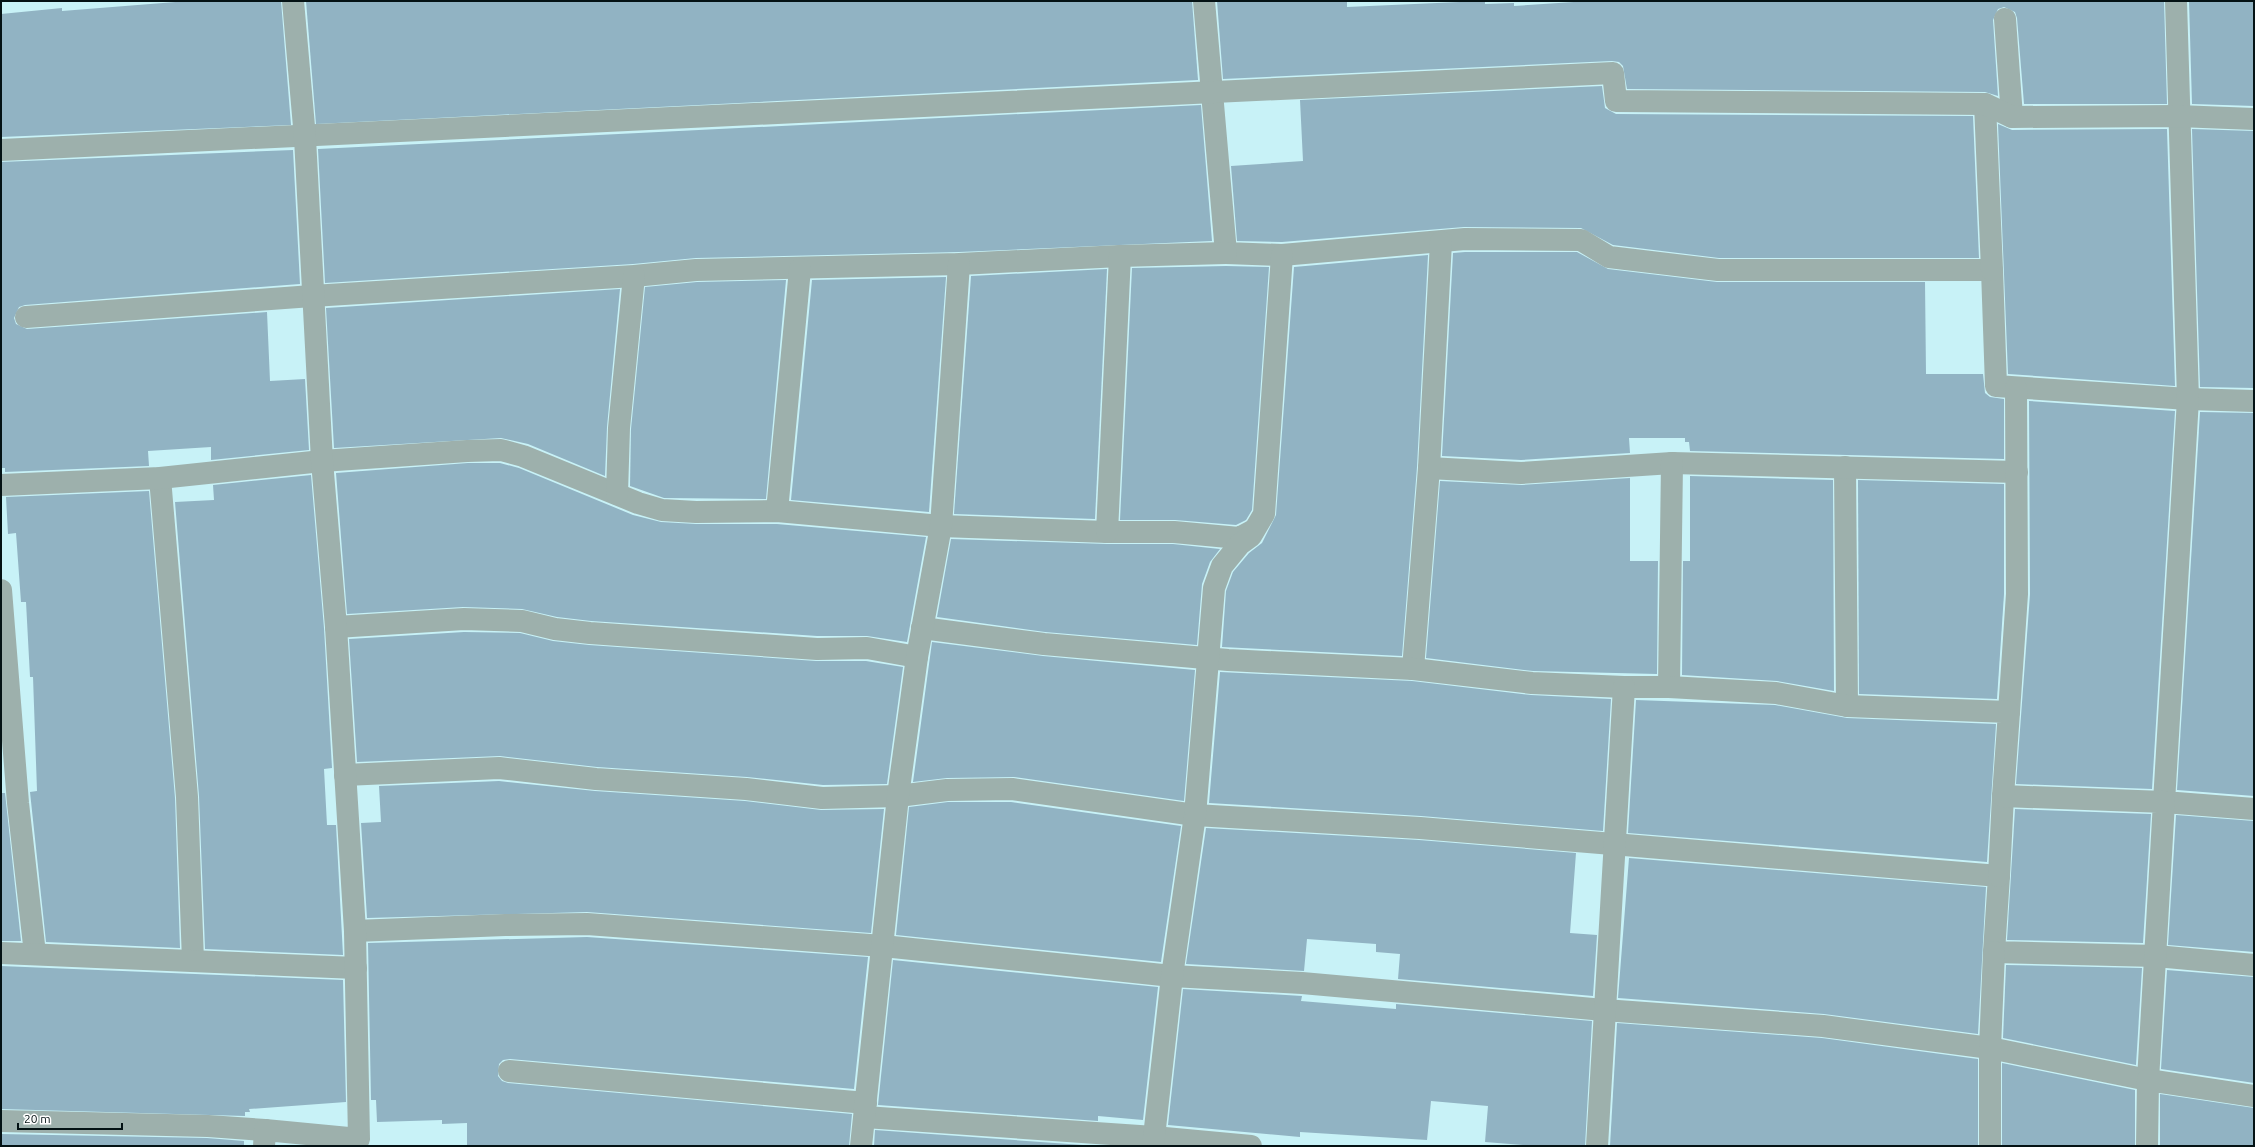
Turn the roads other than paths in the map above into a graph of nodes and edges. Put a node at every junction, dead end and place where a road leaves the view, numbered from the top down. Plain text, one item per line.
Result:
1 (293, 1) edge
2 (1204, 1) edge
3 (2176, 1) edge
4 (2005, 19) dead end
5 (1212, 91) junction
6 (1985, 104) junction
7 (2178, 116) junction
8 (2012, 117) junction
9 (2254, 119) edge
10 (305, 138) junction
11 (1, 150) edge
12 (1441, 242) junction
13 (1226, 253) junction
14 (1282, 254) junction
15 (1120, 256) junction
16 (959, 264) junction
17 (800, 269) junction
18 (1992, 270) junction
19 (634, 276) junction
20 (312, 296) junction
21 (26, 317) dead end
22 (2016, 388) junction
23 (2188, 399) junction
24 (2254, 400) edge
25 (322, 461) junction
26 (1672, 463) junction
27 (1844, 467) junction
28 (1429, 468) junction
29 (2017, 472) junction
30 (160, 478) junction
31 (1, 485) edge
32 (617, 494) junction
33 (777, 511) junction
34 (941, 526) junction
35 (1254, 530) junction
36 (1107, 532) junction
37 (1, 590) edge
38 (336, 627) junction
39 (922, 628) junction
40 (917, 657) junction
41 (1209, 657) junction
42 (1413, 669) junction
43 (1624, 687) junction
44 (1669, 687) junction
45 (1847, 706) junction
46 (2009, 712) junction
47 (345, 775) junction
48 (898, 796) junction
49 (2003, 796) junction
50 (2164, 802) junction
51 (2254, 809) edge
52 (1195, 814) junction
53 (1616, 844) junction
54 (1999, 876) junction
55 (355, 931) junction
56 (882, 946) junction
57 (1994, 952) junction
58 (1, 953) edge
59 (35, 954) junction
60 (2156, 956) junction
61 (193, 961) junction
62 (2254, 965) edge
63 (356, 968) junction
64 (1172, 976) junction
65 (1604, 1010) junction
66 (1990, 1048) junction
67 (509, 1071) dead end
68 (2148, 1080) junction
69 (2254, 1096) edge
70 (866, 1110) junction
71 (1, 1121) edge
72 (264, 1138) edge
73 (1153, 1142) edge
74 (861, 1146) edge
75 (1251, 1146) edge
76 (1597, 1146) edge
77 (1990, 1146) edge
78 (2147, 1146) edge

1 - 10 street
2 - 5 street
3 - 7 street
4 - 8 street
5 - 6 street
5 - 10 street
5 - 13 street
6 - 8 street
6 - 18 street
7 - 8 street
7 - 9 street
7 - 23 street
10 - 11 street
10 - 20 street
12 - 14 street
12 - 18 street
12 - 28 street
13 - 14 street
13 - 15 street
14 - 35 street
15 - 16 street
15 - 36 street
16 - 17 street
16 - 34 street
17 - 19 street
17 - 33 street
18 - 22 street
19 - 20 street
19 - 32 street
20 - 21 street
20 - 25 street
22 - 23 street
22 - 29 street
23 - 24 street
23 - 50 street
25 - 30 street
25 - 32 street
25 - 38 street
26 - 27 street
26 - 28 street
26 - 44 street
27 - 29 street
27 - 45 street
28 - 42 street
29 - 46 street
30 - 31 street
30 - 61 street
32 - 33 street
33 - 34 street
34 - 36 street
34 - 39 street
35 - 36 street
35 - 41 street
37 - 59 street
38 - 40 street
38 - 47 street
39 - 40 street
39 - 41 street
40 - 48 street
41 - 42 street
41 - 52 street
42 - 43 street
43 - 44 street
43 - 53 street
44 - 45 street
45 - 46 street
46 - 49 street
47 - 48 street
47 - 55 street
48 - 52 street
48 - 56 street
49 - 50 street
49 - 54 street
50 - 51 street
50 - 60 street
52 - 53 street
52 - 64 street
53 - 54 street
53 - 65 street
54 - 57 street
55 - 56 street
55 - 63 street
56 - 64 street
56 - 70 street
57 - 60 street
57 - 66 street
58 - 59 street
59 - 61 street
60 - 62 street
60 - 68 street
61 - 63 street
63 - 72 street
64 - 65 street
64 - 73 street
65 - 66 street
65 - 76 street
66 - 68 street
66 - 77 street
67 - 70 street
68 - 69 street
68 - 78 street
70 - 73 street
70 - 74 street
71 - 72 street
73 - 75 street

